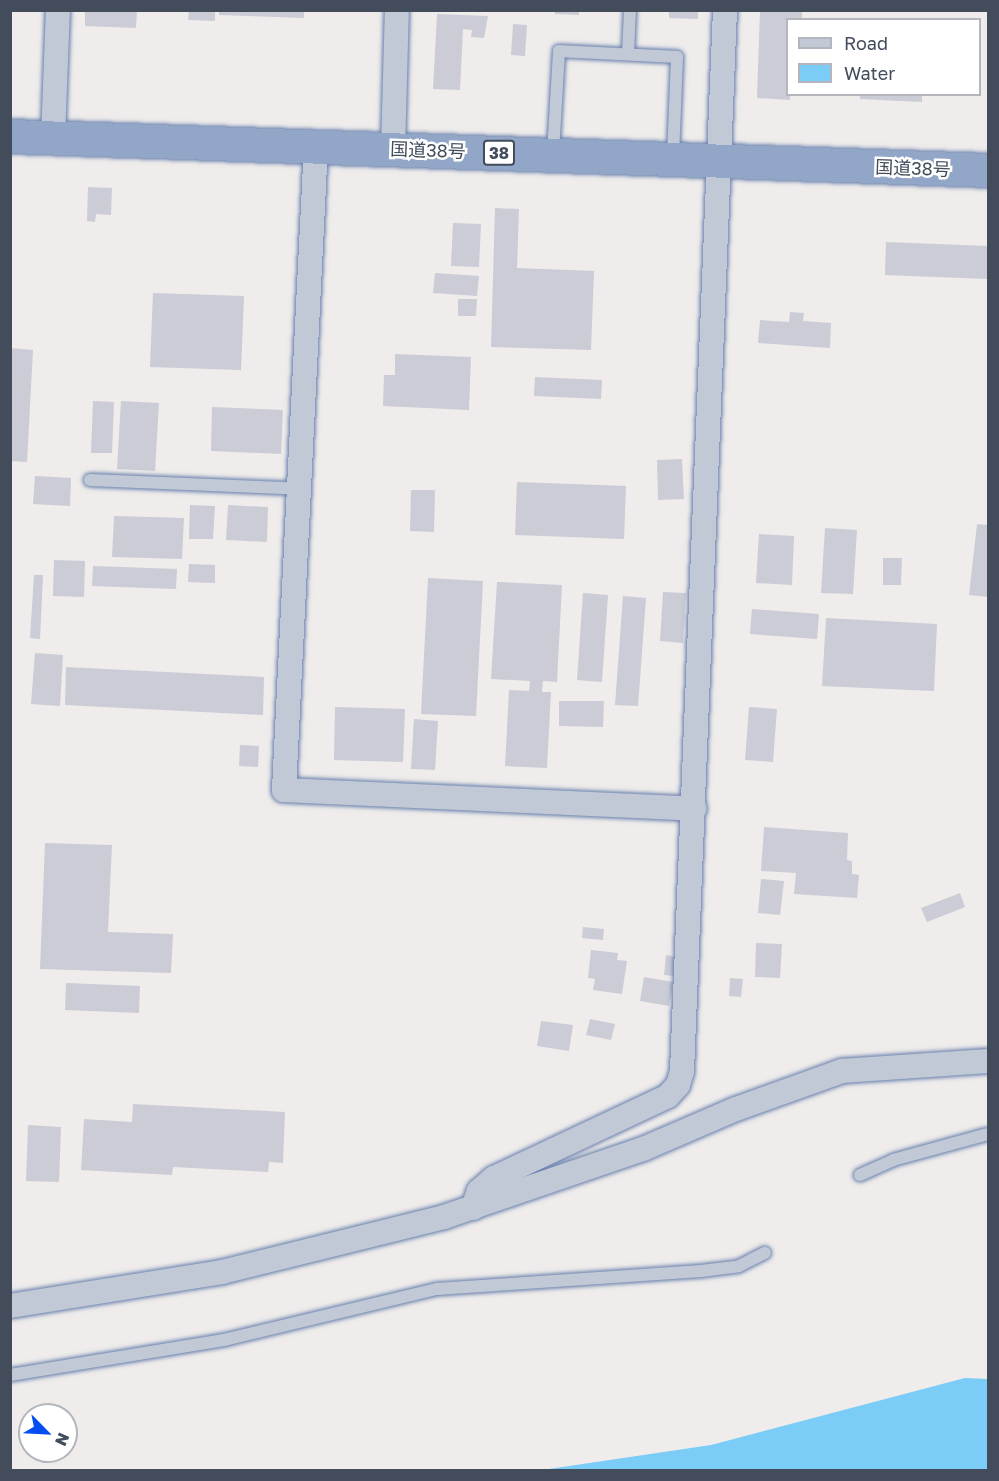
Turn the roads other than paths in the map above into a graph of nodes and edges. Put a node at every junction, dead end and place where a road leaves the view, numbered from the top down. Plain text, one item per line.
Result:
1 (58, 10) edge
2 (397, 10) edge
3 (630, 10) edge
4 (725, 10) edge
5 (628, 54) junction
6 (10, 136) edge
7 (53, 138) junction
8 (316, 145) junction
9 (393, 149) junction
10 (553, 156) junction
11 (673, 159) junction
12 (720, 161) junction
13 (988, 170) edge
14 (90, 480) dead end
15 (301, 489) junction
16 (695, 809) junction
17 (988, 1061) edge
18 (988, 1134) edge
19 (860, 1175) dead end
20 (473, 1209) junction
21 (765, 1253) dead end
22 (10, 1306) edge
23 (10, 1375) edge

1 - 7 street
2 - 9 street
3 - 5 lane
4 - 12 street
5 - 10 lane
5 - 11 lane
6 - 7 highway, 国道38号 / 38
7 - 8 highway, 国道38号 / 38
8 - 9 highway, 国道38号 / 38
8 - 15 street
9 - 10 highway, 国道38号 / 38
10 - 11 highway, 国道38号 / 38
11 - 12 highway, 国道38号 / 38
12 - 13 highway, 国道38号 / 38
12 - 16 street
14 - 15 lane
15 - 16 street
16 - 20 street
17 - 20 street
18 - 19 lane
20 - 22 street
21 - 23 lane

